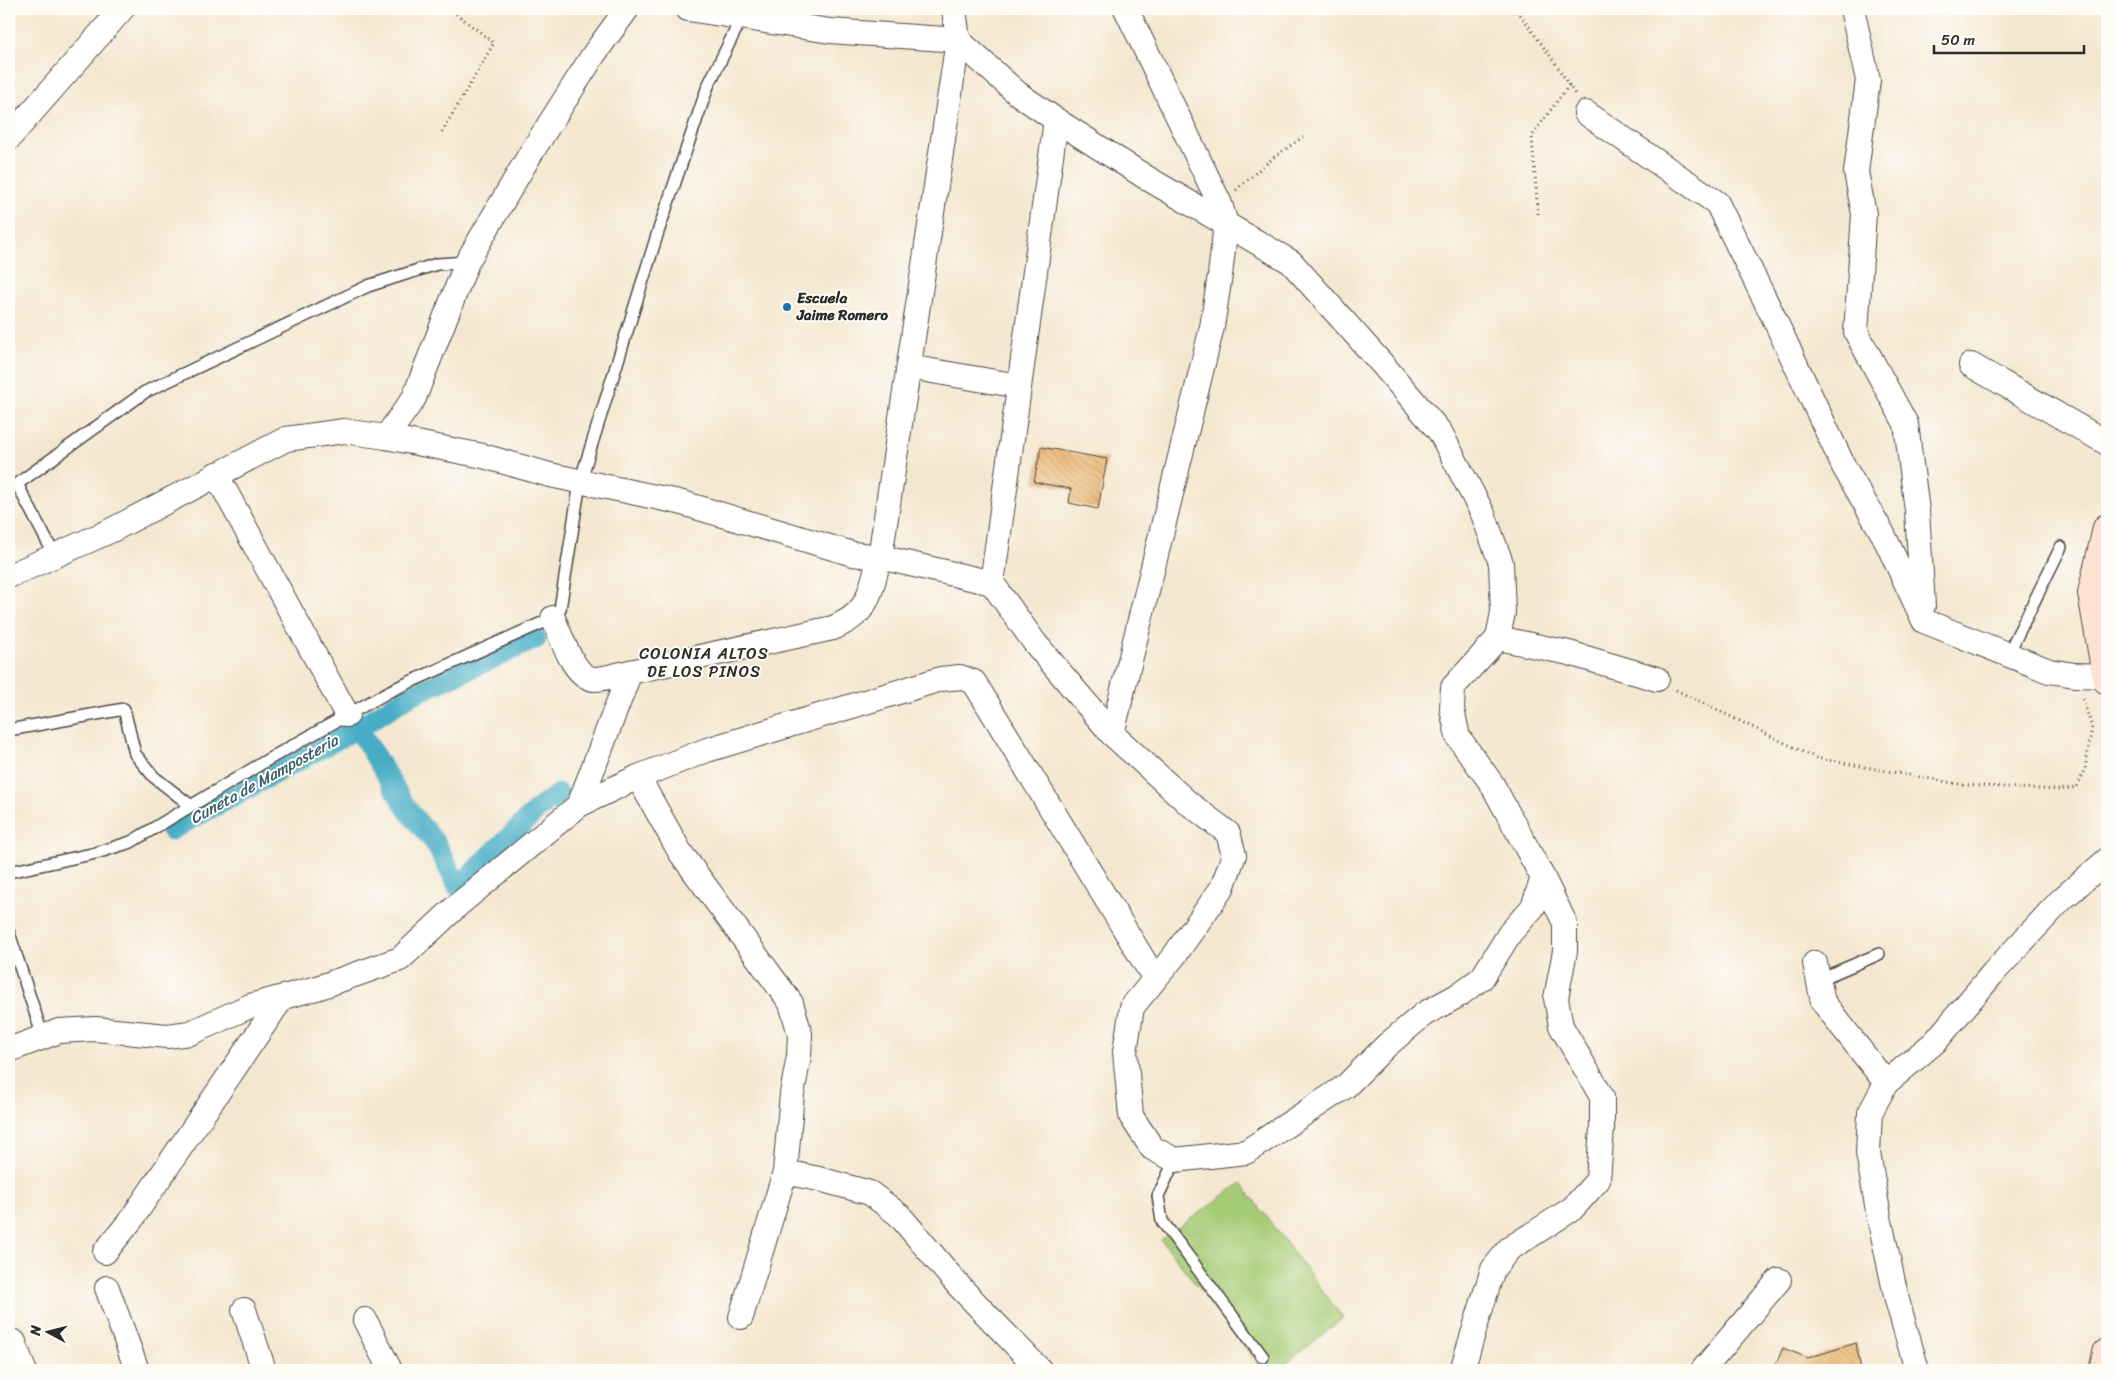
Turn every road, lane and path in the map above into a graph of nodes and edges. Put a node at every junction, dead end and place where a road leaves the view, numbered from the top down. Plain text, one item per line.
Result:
1 (122, 9) edge
2 (450, 9) edge
3 (626, 9) edge
4 (688, 9) edge
5 (954, 9) edge
6 (1126, 9) edge
7 (1512, 9) edge
8 (1852, 9) edge
9 (742, 17) junction
10 (958, 40) junction
11 (1569, 85) junction
12 (1586, 113) joint
13 (1056, 120) junction
14 (442, 132) dead end
15 (1303, 137) dead end
16 (9, 138) edge
17 (1223, 214) junction
18 (1538, 214) dead end
19 (467, 262) junction
20 (1971, 365) dead end
21 (909, 367) junction
22 (1019, 386) junction
23 (386, 437) junction
24 (2107, 443) edge
25 (216, 474) junction
26 (580, 482) junction
27 (2107, 528) edge
28 (2061, 547) dead end
29 (54, 556) junction
30 (880, 557) junction
31 (9, 576) edge
32 (992, 583) junction
33 (553, 618) junction
34 (1924, 621) junction
35 (1498, 638) junction
36 (2008, 654) junction
37 (630, 672) junction
38 (2075, 675) junction
39 (2107, 678) edge
40 (1657, 679) joint
41 (347, 715) junction
42 (9, 730) edge
43 (1112, 734) junction
44 (638, 777) junction
45 (190, 805) junction
46 (579, 805) junction
47 (2107, 860) edge
48 (9, 872) edge
49 (1543, 878) junction
50 (9, 932) edge
51 (1879, 954) dead end
52 (1817, 971) joint
53 (1155, 979) junction
54 (282, 998) junction
55 (43, 1037) junction
56 (9, 1050) edge
57 (1886, 1083) junction
58 (1175, 1160) junction
59 (785, 1172) junction
60 (105, 1252) dead end
61 (1779, 1280) dead end
62 (107, 1288) dead end
63 (244, 1310) dead end
64 (741, 1317) dead end
65 (365, 1320) dead end
66 (14, 1342) dead end
67 (2107, 1353) edge
68 (1263, 1357) dead end
69 (24, 1370) edge
70 (137, 1370) edge
71 (264, 1370) edge
72 (390, 1370) edge
73 (1040, 1370) edge
74 (1462, 1370) edge
75 (1703, 1370) edge
76 (1917, 1370) edge
77 (2103, 1370) edge

1 - 16 street
2 - 14 path
3 - 19 street
4 - 9 street
5 - 10 street
6 - 17 street
7 - 11 path
8 - 34 street
9 - 10 street
9 - 26 lane
10 - 13 street
10 - 21 street
11 - 12 path
11 - 18 path
12 - 34 street
13 - 17 street
13 - 22 street
15 - 17 path
17 - 35 street
17 - 43 street
19 - 23 street
19 - 29 lane
20 - 24 street
21 - 22 street
21 - 30 street
22 - 32 street
23 - 25 street
23 - 26 street
25 - 29 street
25 - 41 street
26 - 30 street
26 - 33 lane
27 - 39 street
28 - 36 lane
29 - 31 street
30 - 32 street
30 - 37 street
32 - 43 street
33 - 37 street
33 - 41 lane
34 - 36 street
35 - 40 street
35 - 49 street
36 - 38 street
37 - 46 street
38 - 39 street
38 - 40 path
41 - 45 lane
42 - 45 lane
43 - 53 street
44 - 46 street
44 - 53 street
44 - 59 street
45 - 48 lane
46 - 54 street
47 - 57 street
49 - 58 street
49 - 74 street
50 - 55 lane
51 - 52 lane
52 - 57 street
53 - 58 street
54 - 55 street
54 - 60 street
55 - 56 street
57 - 76 street
58 - 68 lane
59 - 64 street
59 - 73 street
61 - 75 street
62 - 70 street
63 - 71 street
65 - 72 street
66 - 69 street
67 - 77 street

